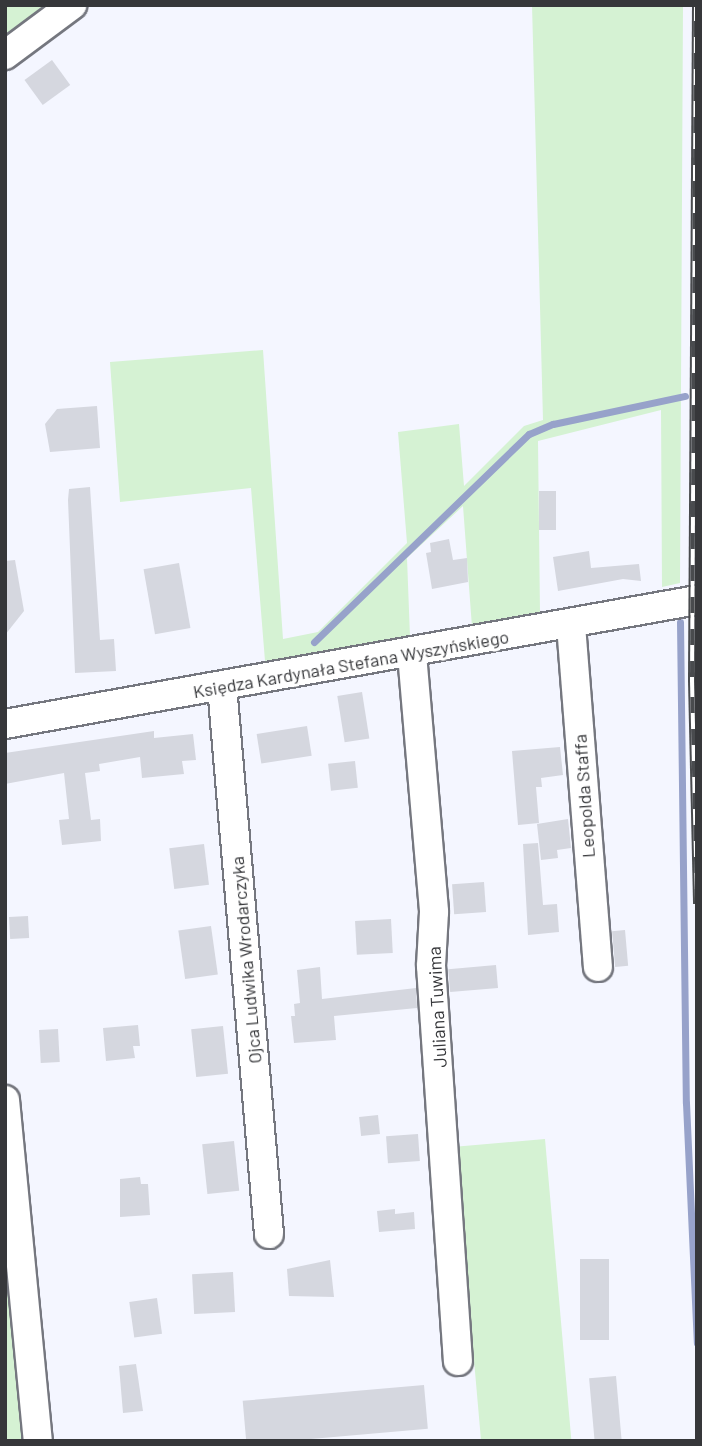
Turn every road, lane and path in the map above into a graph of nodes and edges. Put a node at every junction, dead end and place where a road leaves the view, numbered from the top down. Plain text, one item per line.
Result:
1 (72, 5) edge
2 (5, 55) edge
3 (697, 600) edge
4 (571, 625) junction
5 (412, 654) junction
6 (222, 686) junction
7 (5, 724) edge
8 (598, 967) dead end
9 (5, 1100) edge
10 (269, 1234) dead end
11 (458, 1362) dead end
12 (38, 1441) edge

1 - 2 street
3 - 4 street, Księdza Kardynała Stefana Wyszyńskiego
4 - 5 street, Księdza Kardynała Stefana Wyszyńskiego
4 - 8 street, Leopolda Staffa
5 - 6 street, Księdza Kardynała Stefana Wyszyńskiego
5 - 11 street, Juliana Tuwima
6 - 7 street, Księdza Kardynała Stefana Wyszyńskiego
6 - 10 street, Ojca Ludwika Wrodarczyka
9 - 12 street

